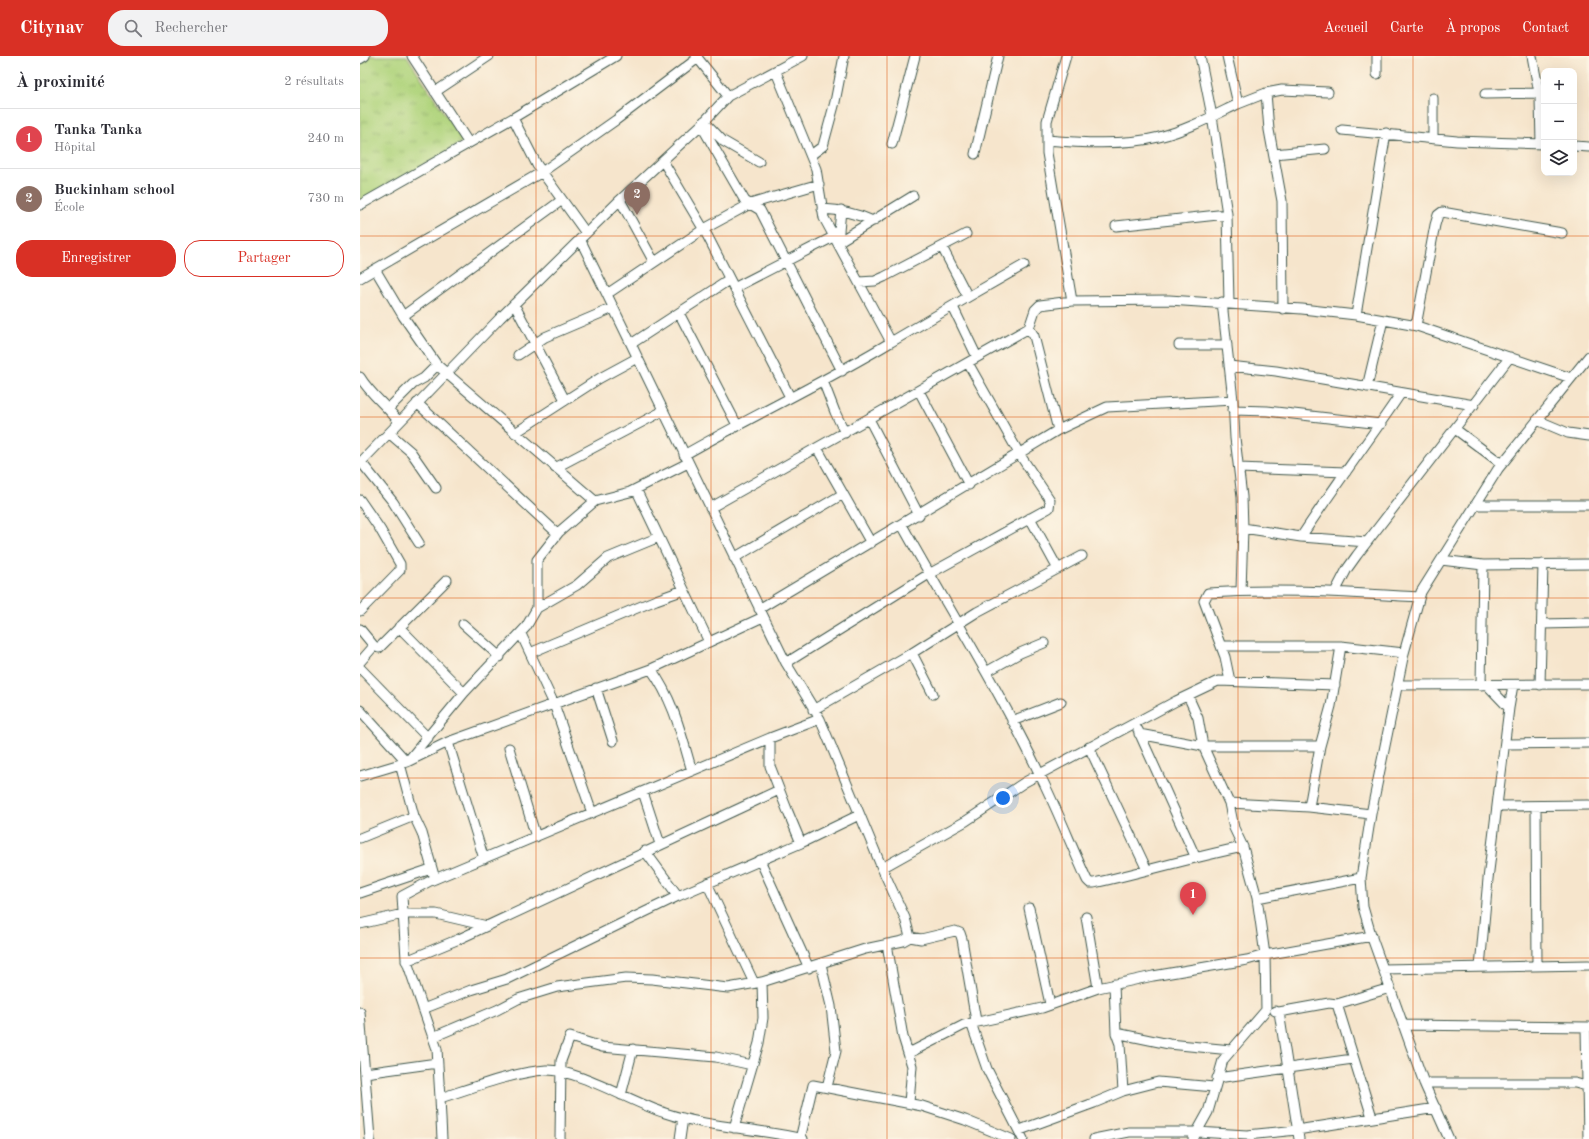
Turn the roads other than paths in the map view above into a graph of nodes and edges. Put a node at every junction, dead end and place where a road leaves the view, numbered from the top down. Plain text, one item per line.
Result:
1 (365, 56) edge
2 (412, 56) edge
3 (487, 56) edge
4 (616, 56) edge
5 (803, 56) edge
6 (844, 56) edge
7 (915, 56) edge
8 (998, 56) edge
9 (1066, 56) edge
10 (1200, 56) edge
11 (1227, 56) edge
12 (1377, 56) edge
13 (1532, 56) edge
14 (697, 57) edge
15 (360, 59) edge
16 (787, 60) edge
17 (776, 72) junction
18 (1377, 74) dead end
19 (435, 92) junction
20 (1266, 92) junction
21 (1328, 92) dead end
22 (1539, 93) junction
23 (1485, 94) dead end
24 (728, 96) junction
25 (1433, 98) dead end
26 (1238, 104) junction
27 (1212, 116) junction
28 (513, 118) junction
29 (703, 123) junction
30 (1342, 130) dead end
31 (1386, 133) junction
32 (1433, 138) junction
33 (1047, 140) junction
34 (1542, 140) edge
35 (468, 142) junction
36 (892, 144) dead end
37 (1541, 144) edge
38 (1577, 146) edge
39 (1589, 147) edge
40 (1325, 150) dead end
41 (975, 154) dead end
42 (1274, 154) junction
43 (811, 155) junction
44 (663, 161) junction
45 (759, 162) dead end
46 (542, 172) junction
47 (819, 184) junction
48 (913, 196) dead end
49 (562, 200) junction
50 (620, 200) junction
51 (750, 204) junction
52 (360, 205) edge
53 (822, 209) junction
54 (841, 210) junction
55 (1227, 214) junction
56 (874, 221) junction
57 (1116, 226) dead end
58 (704, 229) junction
59 (1562, 233) dead end
60 (966, 234) dead end
61 (583, 236) junction
62 (837, 239) junction
63 (942, 247) junction
64 (786, 261) junction
65 (654, 262) junction
66 (1024, 265) dead end
67 (375, 269) junction
68 (360, 278) edge
69 (859, 282) junction
70 (731, 284) junction
71 (607, 294) junction
72 (968, 297) junction
73 (1072, 301) junction
74 (1226, 303) junction
75 (514, 304) junction
76 (953, 307) junction
77 (613, 308) junction
78 (1282, 309) junction
79 (679, 313) junction
80 (1356, 315) junction
81 (403, 316) junction
82 (1383, 320) junction
83 (1416, 326) junction
84 (1030, 328) junction
85 (890, 342) junction
86 (536, 343) junction
87 (631, 344) junction
88 (1179, 345) dead end
89 (1227, 345) junction
90 (518, 355) dead end
91 (1589, 356) edge
92 (977, 357) junction
93 (638, 358) junction
94 (1510, 358) junction
95 (968, 363) junction
96 (437, 365) junction
97 (1229, 366) junction
98 (1579, 368) junction
99 (1589, 369) edge
100 (842, 371) junction
101 (445, 373) junction
102 (360, 377) edge
103 (1571, 378) junction
104 (823, 381) junction
105 (1367, 387) junction
106 (363, 389) edge
107 (919, 391) junction
108 (1401, 394) junction
109 (790, 397) junction
110 (565, 400) junction
111 (1233, 400) junction
112 (417, 403) junction
113 (1474, 405) junction
114 (389, 408) junction
115 (1233, 410) junction
116 (663, 411) junction
117 (869, 419) junction
118 (1537, 420) junction
119 (399, 422) junction
120 (1381, 424) junction
121 (736, 425) junction
122 (1455, 429) junction
123 (1058, 430) junction
124 (389, 433) junction
125 (515, 433) junction
126 (845, 433) junction
127 (1589, 436) edge
128 (817, 448) junction
129 (1020, 454) junction
130 (686, 459) junction
131 (360, 462) edge
132 (1502, 464) junction
133 (555, 468) junction
134 (1239, 468) junction
135 (1346, 472) junction
136 (969, 485) junction
137 (436, 488) dead end
138 (636, 489) junction
139 (843, 494) junction
140 (360, 500) edge
141 (595, 501) junction
142 (1475, 505) junction
143 (1589, 505) edge
144 (710, 508) junction
145 (919, 515) junction
146 (1030, 518) junction
147 (902, 525) junction
148 (1244, 528) junction
149 (557, 534) junction
150 (660, 537) junction
151 (1301, 537) junction
152 (1367, 542) junction
153 (419, 543) dead end
154 (871, 543) junction
155 (1082, 556) dead end
156 (734, 558) junction
157 (1441, 560) junction
158 (1543, 564) junction
159 (1589, 564) edge
160 (1483, 565) junction
161 (1058, 569) junction
162 (929, 574) junction
163 (447, 580) dead end
164 (684, 590) junction
165 (1241, 591) junction
166 (1335, 592) junction
167 (1419, 597) junction
168 (537, 608) junction
169 (360, 611) edge
170 (761, 613) junction
171 (960, 623) junction
172 (1589, 623) edge
173 (463, 624) dead end
174 (1542, 624) junction
175 (399, 627) junction
176 (360, 629) edge
177 (521, 634) junction
178 (709, 642) junction
179 (1044, 643) dead end
180 (374, 646) junction
181 (1221, 646) junction
182 (1342, 646) junction
183 (530, 653) junction
184 (912, 653) junction
185 (1404, 653) junction
186 (500, 657) junction
187 (360, 662) edge
188 (786, 663) junction
189 (360, 668) edge
190 (651, 669) junction
191 (986, 672) junction
192 (1230, 681) junction
193 (1589, 684) edge
194 (1335, 685) junction
195 (1397, 685) junction
196 (1484, 685) junction
197 (1513, 685) junction
198 (1540, 685) junction
199 (596, 688) junction
200 (464, 693) junction
201 (933, 694) dead end
202 (1188, 696) junction
203 (1060, 702) dead end
204 (554, 704) junction
205 (1509, 708) junction
206 (360, 710) edge
207 (813, 710) junction
208 (820, 719) junction
209 (1012, 721) junction
210 (1134, 724) junction
211 (1139, 734) junction
212 (428, 738) junction
213 (770, 738) junction
214 (613, 741) dead end
215 (448, 742) junction
216 (1589, 743) edge
217 (1505, 744) junction
218 (1203, 746) junction
219 (1320, 746) junction
220 (509, 748) dead end
221 (1089, 748) junction
222 (404, 763) junction
223 (692, 771) junction
224 (1040, 774) junction
225 (360, 776) edge
226 (779, 790) junction
227 (643, 792) junction
228 (1229, 803) junction
229 (1589, 805) edge
230 (1498, 806) junction
231 (1536, 806) junction
232 (1309, 807) junction
233 (592, 813) junction
234 (1371, 814) junction
235 (860, 815) junction
236 (414, 816) junction
237 (536, 837) junction
238 (360, 838) edge
239 (801, 843) junction
240 (660, 844) junction
241 (1243, 846) junction
242 (645, 851) junction
243 (1194, 856) junction
244 (484, 859) junction
245 (760, 860) junction
246 (882, 868) junction
247 (432, 869) junction
248 (1147, 870) junction
249 (1361, 878) junction
250 (435, 879) junction
251 (707, 883) junction
252 (360, 893) edge
253 (678, 896) junction
254 (1256, 898) junction
255 (1029, 908) dead end
256 (403, 914) junction
257 (1086, 917) dead end
258 (360, 924) edge
259 (486, 926) junction
260 (1372, 936) junction
261 (910, 937) junction
262 (887, 944) junction
263 (1265, 955) junction
264 (406, 961) junction
265 (821, 964) junction
266 (1589, 965) edge
267 (1537, 966) junction
268 (1480, 967) junction
269 (809, 968) junction
270 (1383, 969) junction
271 (758, 982) junction
272 (1114, 984) junction
273 (1098, 988) junction
274 (1390, 988) junction
275 (1050, 1004) junction
276 (1336, 1004) junction
277 (423, 1009) junction
278 (1266, 1010) junction
279 (360, 1012) edge
280 (1280, 1012) junction
281 (974, 1022) junction
282 (1403, 1025) junction
283 (1588, 1027) edge
284 (1116, 1033) junction
285 (433, 1037) junction
286 (633, 1049) junction
287 (1230, 1050) junction
288 (909, 1053) junction
289 (1353, 1059) junction
290 (437, 1063) junction
291 (752, 1065) junction
292 (1289, 1067) junction
293 (560, 1072) junction
294 (365, 1073) junction
295 (1217, 1078) junction
296 (1424, 1083) junction
297 (1586, 1086) junction
298 (827, 1087) junction
299 (1214, 1087) junction
300 (1123, 1091) junction
301 (621, 1095) junction
302 (440, 1098) junction
303 (909, 1103) junction
304 (1436, 1108) junction
305 (1372, 1117) junction
306 (683, 1118) junction
307 (734, 1128) junction
308 (1020, 1130) junction
309 (747, 1134) edge
310 (1195, 1135) edge
311 (1298, 1135) edge
312 (370, 1139) edge
313 (442, 1139) edge
314 (560, 1139) edge
315 (680, 1139) edge
316 (801, 1139) edge
317 (1011, 1139) edge
318 (1023, 1139) edge
319 (1094, 1139) edge
320 (1449, 1139) edge
321 (1588, 1139) edge

1 - 15 street
2 - 19 street
3 - 19 street
4 - 28 street
5 - 16 street
6 - 43 street
7 - 36 street
8 - 41 street
9 - 33 street
10 - 27 street
11 - 26 street
12 - 18 street
13 - 22 street
14 - 24 street
14 - 46 street
16 - 17 street
17 - 24 street
17 - 43 street
19 - 35 street
20 - 21 street
20 - 26 street
20 - 42 street
22 - 23 street
22 - 34 street
24 - 29 street
25 - 32 street
26 - 27 street
27 - 33 street
27 - 55 street
28 - 35 street
28 - 46 street
29 - 44 street
29 - 45 street
29 - 51 street
30 - 31 street
31 - 32 street
31 - 80 street
32 - 37 street
33 - 73 street
35 - 52 street
38 - 39 street
40 - 42 street
42 - 78 street
43 - 47 street
44 - 50 street
44 - 58 street
46 - 49 street
46 - 67 street
47 - 51 street
47 - 53 street
48 - 56 street
49 - 61 street
49 - 81 street
50 - 61 street
50 - 65 street
51 - 58 street
51 - 64 street
53 - 54 street
53 - 62 street
54 - 56 street
54 - 62 street
55 - 57 street
55 - 74 street
56 - 62 street
58 - 65 street
58 - 70 street
59 - 83 street
60 - 63 street
61 - 71 street
61 - 75 street
62 - 64 street
62 - 69 street
63 - 69 street
63 - 72 street
64 - 70 street
64 - 100 street
65 - 71 street
66 - 72 street
67 - 68 street
67 - 81 street
69 - 85 street
70 - 79 street
70 - 109 street
71 - 77 street
72 - 76 street
73 - 74 street
73 - 84 street
74 - 78 street
74 - 89 street
75 - 86 street
75 - 101 street
76 - 85 street
76 - 92 street
77 - 86 street
77 - 87 street
78 - 80 street
79 - 87 street
79 - 121 street
80 - 82 street
81 - 96 street
82 - 83 street
82 - 105 street
83 - 94 street
84 - 92 street
84 - 123 street
85 - 100 street
86 - 90 street
86 - 110 street
87 - 93 street
88 - 89 street
89 - 97 street
91 - 98 street
92 - 95 street
93 - 110 street
93 - 116 street
94 - 103 street
94 - 113 street
95 - 107 street
95 - 129 street
96 - 101 street
96 - 114 street
97 - 105 street
97 - 111 street
98 - 99 street
98 - 103 street
100 - 104 street
101 - 112 street
101 - 125 street
102 - 106 street
103 - 118 street
104 - 109 street
104 - 126 street
105 - 108 street
106 - 114 street
107 - 117 street
107 - 136 street
108 - 113 street
108 - 120 street
109 - 121 street
110 - 125 street
111 - 115 street
111 - 123 street
112 - 119 street
112 - 149 street
113 - 122 street
114 - 119 street
115 - 120 street
115 - 134 street
116 - 130 street
116 - 133 street
117 - 126 street
117 - 145 street
118 - 127 street
118 - 132 street
119 - 124 street
120 - 135 street
121 - 130 street
122 - 132 street
122 - 152 street
123 - 129 street
124 - 131 street
124 - 137 street
125 - 133 street
126 - 128 street
128 - 139 street
128 - 144 street
129 - 136 street
129 - 146 street
130 - 138 street
130 - 144 street
131 - 153 street
132 - 142 street
133 - 141 street
134 - 135 street
134 - 148 street
135 - 151 street
136 - 145 street
138 - 141 street
138 - 150 street
139 - 154 street
139 - 156 street
140 - 169 street
141 - 149 street
142 - 143 street
142 - 157 street
144 - 156 street
145 - 147 street
146 - 161 street
146 - 162 street
147 - 154 street
147 - 162 street
148 - 151 street
148 - 165 street
149 - 168 street
150 - 164 street
150 - 168 street
151 - 152 street
152 - 166 street
154 - 170 street
155 - 161 street
156 - 170 street
157 - 160 street
157 - 167 street
158 - 159 street
158 - 160 street
158 - 174 street
160 - 196 street
161 - 171 street
162 - 171 street
162 - 188 street
163 - 175 street
164 - 178 street
164 - 183 street
165 - 166 street
165 - 181 street
166 - 167 street
167 - 185 street
168 - 177 street
170 - 178 street
170 - 188 street
171 - 184 street
171 - 191 street
172 - 174 street
173 - 186 street
174 - 198 street
175 - 180 street
175 - 200 street
176 - 180 street
177 - 183 street
177 - 186 street
178 - 190 street
179 - 191 street
180 - 187 street
181 - 182 street
181 - 192 street
182 - 185 street
182 - 194 street
183 - 204 street
184 - 201 street
184 - 207 street
185 - 195 street
186 - 200 street
188 - 207 street
189 - 212 street
190 - 199 street
190 - 223 street
191 - 209 street
192 - 194 street
192 - 202 street
193 - 198 street
194 - 219 street
195 - 196 street
195 - 234 street
196 - 197 street
196 - 205 street
197 - 198 street
197 - 205 street
199 - 204 street
199 - 214 street
200 - 212 street
202 - 210 street
202 - 218 street
203 - 209 street
204 - 215 street
204 - 233 street
205 - 217 street
206 - 222 street
207 - 208 street
208 - 213 street
208 - 235 street
209 - 224 street
210 - 211 street
210 - 221 street
211 - 218 street
211 - 243 street
212 - 222 street
213 - 223 street
213 - 226 street
215 - 222 street
215 - 244 street
216 - 217 street
217 - 230 street
218 - 219 street
218 - 228 street
219 - 232 street
220 - 237 street
221 - 224 street
221 - 248 street
222 - 225 street
222 - 236 street
223 - 227 street
224 - 246 street
224 - 248 street
226 - 239 street
226 - 240 street
227 - 233 street
227 - 240 street
228 - 232 street
228 - 241 street
229 - 231 street
230 - 231 street
230 - 268 street
231 - 267 street
232 - 234 street
233 - 237 street
234 - 249 street
235 - 239 street
235 - 246 street
236 - 238 street
236 - 247 street
237 - 244 street
239 - 245 street
240 - 242 street
241 - 243 street
241 - 254 street
242 - 253 street
242 - 259 street
243 - 248 street
244 - 250 street
245 - 251 street
245 - 269 street
246 - 261 street
247 - 250 street
247 - 252 street
249 - 254 street
249 - 260 street
250 - 256 street
251 - 253 street
251 - 271 street
253 - 277 street
254 - 263 street
255 - 275 street
256 - 258 street
256 - 259 street
256 - 264 street
257 - 273 street
259 - 264 street
260 - 263 street
260 - 270 street
261 - 262 street
261 - 281 street
262 - 265 street
262 - 288 street
263 - 272 street
263 - 278 street
264 - 277 street
265 - 269 street
265 - 298 street
266 - 267 street
267 - 268 street
268 - 270 street
269 - 271 street
270 - 274 street
271 - 285 street
271 - 291 street
272 - 273 street
272 - 284 street
273 - 275 street
274 - 276 street
274 - 282 street
275 - 281 street
276 - 280 street
276 - 289 street
277 - 285 street
278 - 280 street
278 - 287 street
279 - 294 street
280 - 292 street
281 - 288 street
281 - 308 street
282 - 283 street
282 - 296 street
283 - 297 street
284 - 287 street
284 - 300 street
285 - 290 street
286 - 291 street
286 - 293 street
286 - 301 street
287 - 295 street
288 - 303 street
289 - 292 street
289 - 305 street
290 - 294 street
290 - 302 street
291 - 307 street
292 - 295 street
292 - 311 street
293 - 301 street
293 - 302 street
293 - 314 street
294 - 312 street
295 - 299 street
296 - 297 street
296 - 304 street
297 - 321 street
298 - 303 street
298 - 316 street
299 - 300 street
299 - 310 street
300 - 308 street
301 - 306 street
302 - 313 street
303 - 317 street
304 - 305 street
304 - 320 street
305 - 311 street
306 - 307 street
306 - 315 street
307 - 309 street
308 - 318 street
309 - 316 street
310 - 311 street
310 - 319 street

